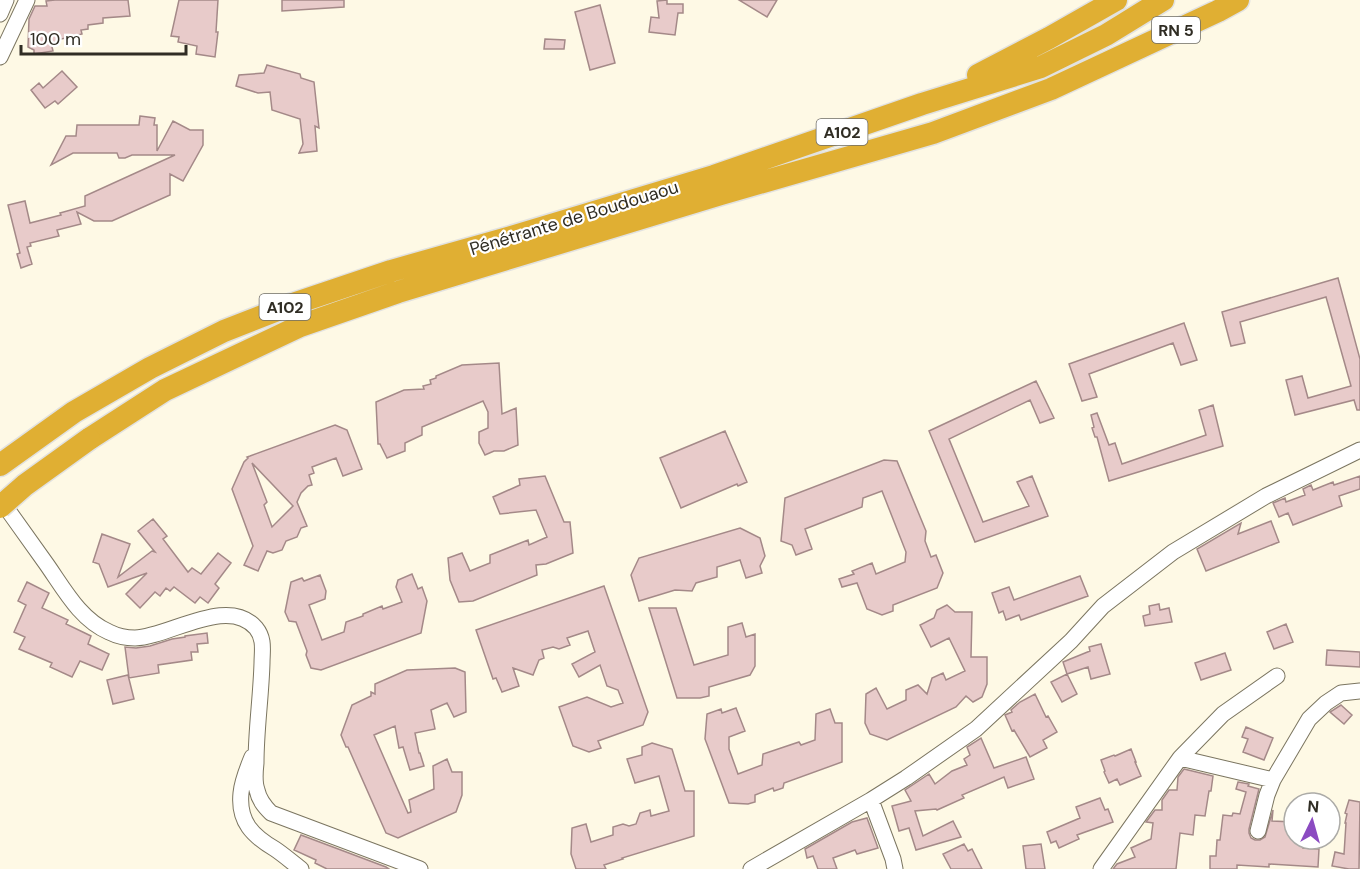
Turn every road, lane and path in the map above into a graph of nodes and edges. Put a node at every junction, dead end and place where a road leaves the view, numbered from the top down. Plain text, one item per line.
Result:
1 (6, 0) edge
2 (27, 0) edge
3 (1116, 0) edge
4 (1163, 0) edge
5 (1205, 0) edge
6 (1238, 0) edge
7 (0, 14) edge
8 (0, 57) edge
9 (1113, 59) junction
10 (922, 104) junction
11 (513, 247) junction
12 (1360, 450) edge
13 (0, 465) edge
14 (0, 499) edge
15 (0, 507) edge
16 (1277, 676) dead end
17 (1360, 691) edge
18 (256, 746) junction
19 (1180, 758) junction
20 (1273, 780) junction
21 (871, 800) junction
22 (1258, 831) dead end
23 (302, 869) edge
24 (420, 869) edge
25 (750, 869) edge
26 (895, 869) edge
27 (1101, 869) edge

1 - 7 street
2 - 8 street
3 - 10 highway
4 - 10 highway, Pénétrante de Boudouaou / A102
5 - 9 highway
6 - 9 highway, RN 5
9 - 11 highway, Pénétrante de Boudouaou / A102
10 - 11 highway, Pénétrante de Boudouaou / A102
11 - 13 highway, Pénétrante de Boudouaou / A102
11 - 15 highway, Pénétrante de Boudouaou / A102, bridge
12 - 21 street
14 - 18 street
16 - 19 street
17 - 20 street
18 - 23 street
18 - 24 street
19 - 20 street
19 - 27 street
20 - 22 street
21 - 25 street
21 - 26 street

